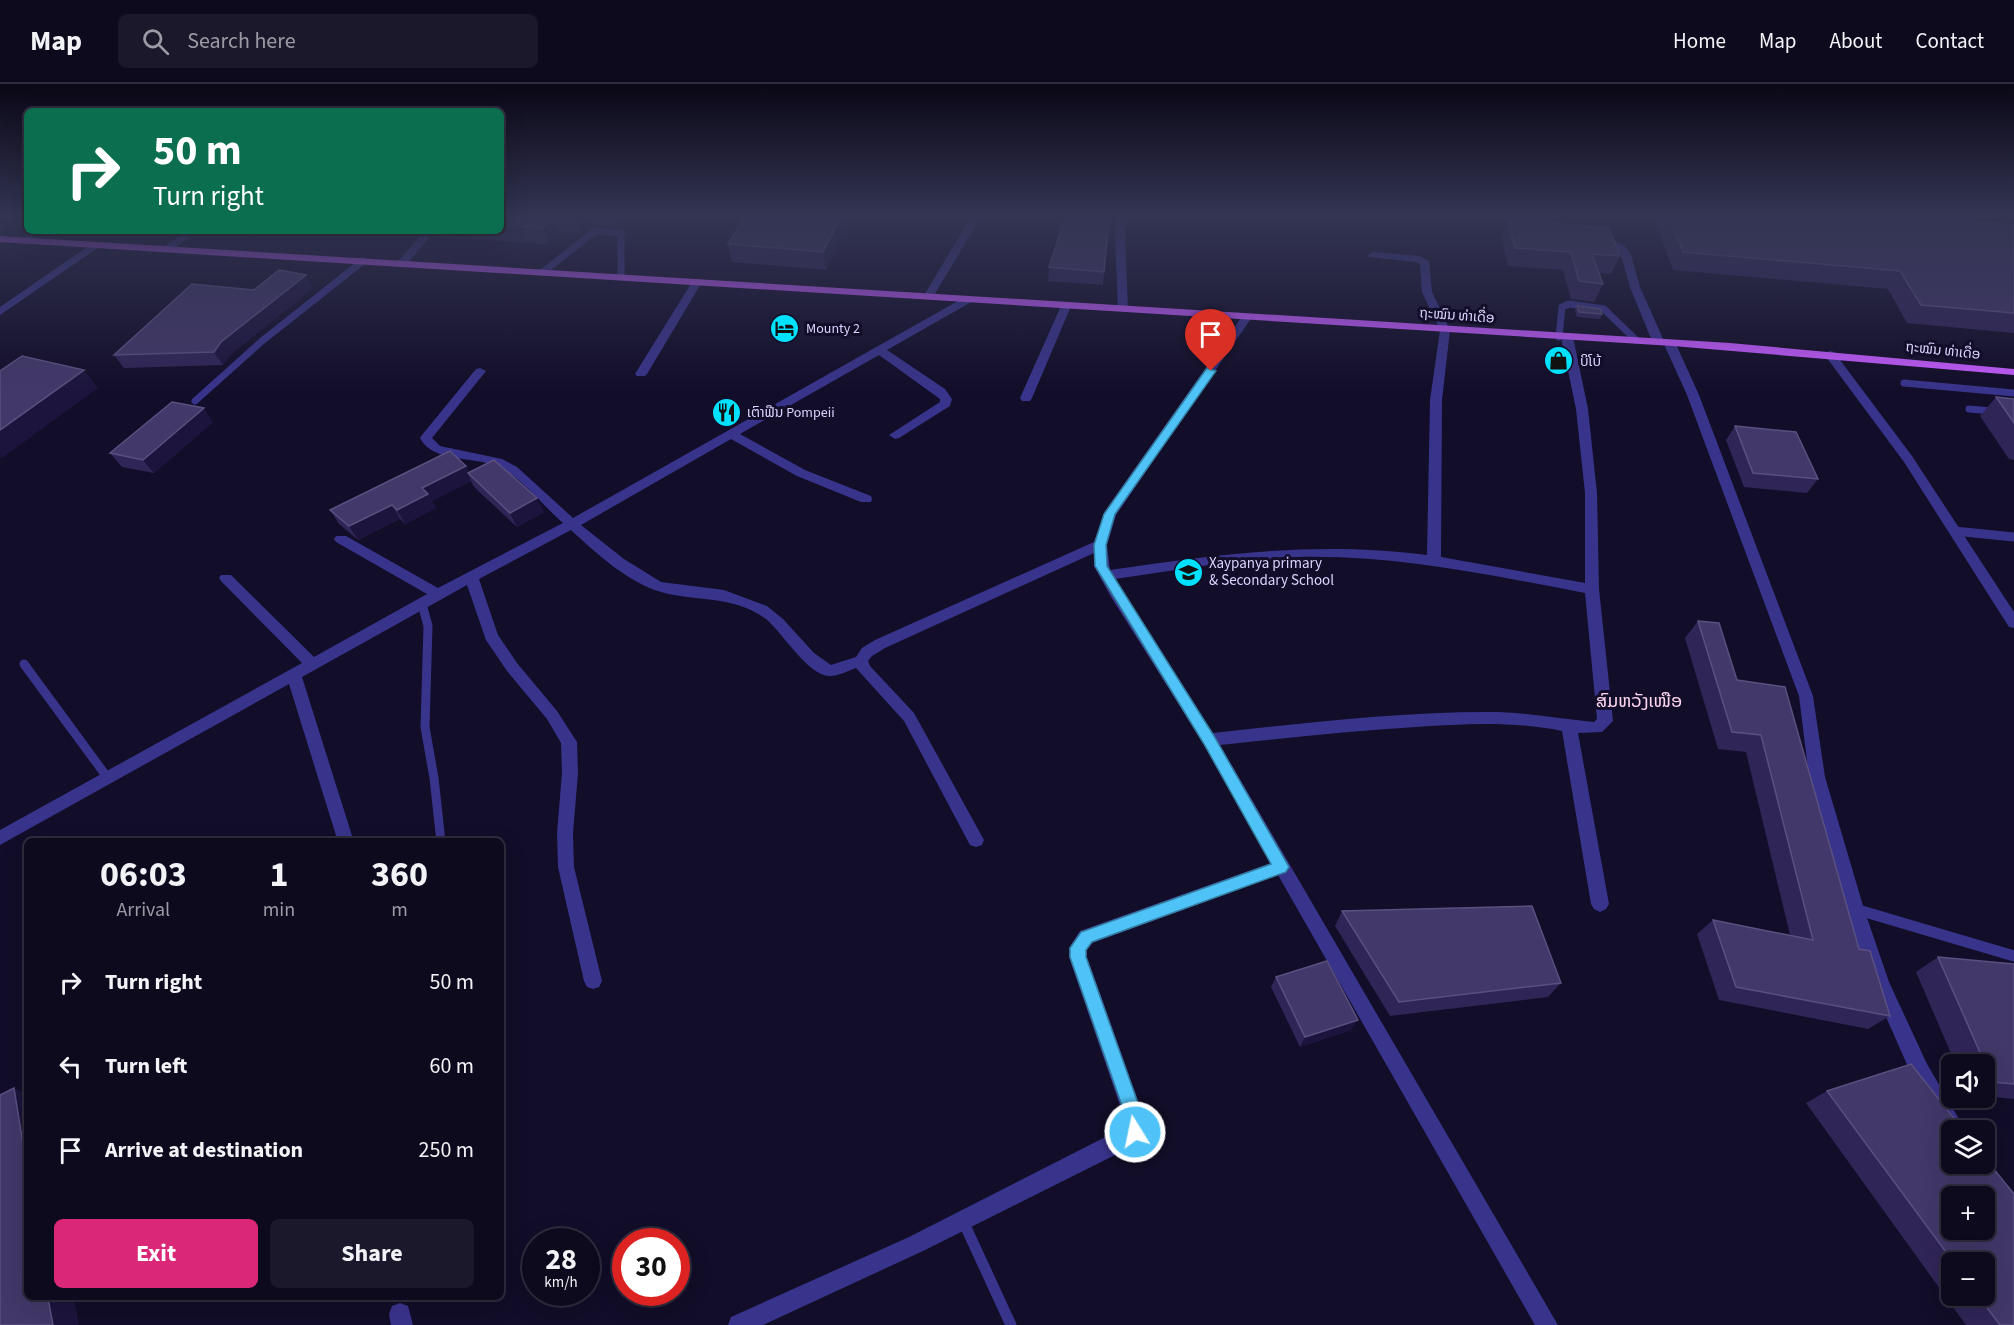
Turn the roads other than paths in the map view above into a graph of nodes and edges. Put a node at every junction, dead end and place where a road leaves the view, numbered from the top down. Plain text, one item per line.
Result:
1 (53, 275) edge
2 (345, 275) edge
3 (588, 275) edge
4 (941, 275) edge
5 (1122, 275) edge
6 (1426, 275) edge
7 (1632, 275) edge
8 (621, 277) joint
9 (697, 282) junction
10 (928, 297) junction
11 (969, 299) junction
12 (1066, 306) junction
13 (1123, 309) junction
14 (0, 312) edge
15 (1247, 317) junction
16 (1445, 330) junction
17 (1563, 337) junction
18 (1636, 340) junction
19 (1663, 342) junction
20 (880, 350) junction
21 (1830, 354) junction
22 (480, 371) dead end
23 (2014, 372) edge
24 (641, 374) dead end
25 (1904, 383) dead end
26 (2014, 393) edge
27 (1026, 398) dead end
28 (195, 401) dead end
29 (1969, 409) dead end
30 (2014, 413) edge
31 (731, 434) junction
32 (895, 435) dead end
33 (866, 499) dead end
34 (572, 524) junction
35 (1954, 531) junction
36 (2014, 537) edge
37 (341, 539) dead end
38 (1100, 545) junction
39 (1434, 560) junction
40 (1106, 575) junction
41 (226, 578) dead end
42 (472, 578) junction
43 (1592, 589) junction
44 (438, 594) junction
45 (422, 604) junction
46 (2014, 623) edge
47 (861, 661) junction
48 (24, 664) dead end
49 (312, 664) junction
50 (294, 675) junction
51 (1569, 726) junction
52 (1209, 740) junction
53 (107, 777) junction
54 (0, 838) edge
55 (345, 838) edge
56 (441, 838) edge
57 (976, 840) dead end
58 (1281, 867) junction
59 (1600, 904) dead end
60 (1855, 909) junction
61 (2014, 956) edge
62 (593, 981) dead end
63 (1949, 1120) edge
64 (963, 1221) junction
65 (739, 1325) edge
66 (1011, 1325) edge
67 (1547, 1325) edge

1 - 14 street
2 - 28 lane
3 - 8 main road, ຖະໝົນ ທ່າເດື່ອ
4 - 10 street
5 - 13 street
6 - 16 street
7 - 19 street
8 - 9 main road, ຖະໝົນ ທ່າເດື່ອ
9 - 10 main road, ຖະໝົນ ທ່າເດື່ອ
9 - 24 street
10 - 11 main road, ຖະໝົນ ທ່າເດື່ອ
11 - 12 main road, ຖະໝົນ ທ່າເດື່ອ
11 - 20 street
12 - 13 main road, ຖະໝົນ ທ່າເດື່ອ
12 - 27 street
13 - 15 main road, ຖະໝົນ ທ່າເດື່ອ
15 - 16 main road, ຖະໝົນ ທ່າເດື່ອ
15 - 38 street
16 - 17 main road, ຖະໝົນ ທ່າເດື່ອ
16 - 39 street
17 - 18 main road, ຖະໝົນ ທ່າເດື່ອ
17 - 18 lane
17 - 43 street
18 - 19 main road, ຖະໝົນ ທ່າເດື່ອ
19 - 21 main road, ຖະໝົນ ທ່າເດື່ອ
19 - 60 street
20 - 31 street
20 - 32 street
21 - 23 main road, ຖະໝົນ ທ່າເດື່ອ
21 - 35 street
22 - 34 street
25 - 26 lane
29 - 30 lane
31 - 33 street
31 - 34 street
34 - 42 street
34 - 47 street
35 - 36 lane
35 - 46 street
37 - 44 street
38 - 40 street
38 - 47 street
39 - 40 street
39 - 43 street
40 - 52 street
41 - 49 street
42 - 44 street
42 - 62 street
43 - 51 street
44 - 45 street
45 - 49 street
45 - 56 lane
47 - 57 street
48 - 53 lane
49 - 50 street
50 - 53 street
50 - 55 street
51 - 52 street
51 - 59 street
52 - 58 street
53 - 54 street
58 - 64 street
58 - 67 street
60 - 61 lane
60 - 63 street
64 - 65 street
64 - 66 lane

